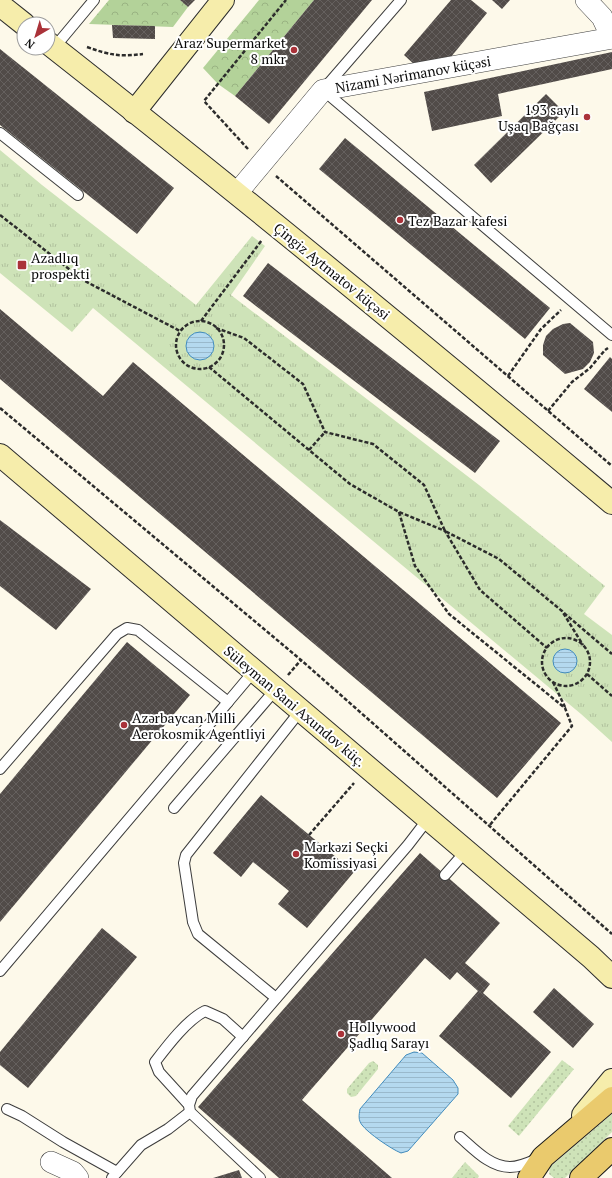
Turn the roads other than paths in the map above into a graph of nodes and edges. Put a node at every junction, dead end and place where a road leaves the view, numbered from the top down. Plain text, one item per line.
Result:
1 (94, 0) edge
2 (223, 0) edge
3 (401, 0) edge
4 (586, 0) edge
5 (0, 5) edge
6 (16, 18) edge
7 (612, 38) edge
8 (56, 41) edge
9 (323, 90) junction
10 (134, 112) junction
11 (0, 133) edge
12 (237, 193) junction
13 (78, 195) dead end
14 (612, 334) edge
15 (0, 455) edge
16 (612, 503) edge
17 (254, 671) junction
18 (276, 689) junction
19 (228, 702) junction
20 (301, 710) junction
21 (0, 769) edge
22 (174, 808) dead end
23 (428, 819) junction
24 (466, 851) junction
25 (445, 875) dead end
26 (591, 957) junction
27 (612, 969) edge
28 (0, 971) edge
29 (612, 977) edge
30 (276, 998) junction
31 (243, 1037) junction
32 (612, 1080) edge
33 (612, 1098) edge
34 (7, 1109) dead end
35 (190, 1109) junction
36 (460, 1137) dead end
37 (551, 1150) junction
38 (612, 1151) edge
39 (51, 1162) dead end
40 (115, 1175) edge
41 (78, 1178) edge
42 (260, 1178) edge
43 (520, 1178) edge
44 (529, 1178) edge
45 (581, 1178) edge
46 (595, 1178) edge

1 - 8 lane
2 - 10 main road
3 - 9 lane
4 - 7 street
5 - 6 main road
7 - 9 street, Nizami Nərimanov küçəsi
8 - 10 main road, Çingiz Aytmatov küçəsi
9 - 12 street, Nizami Nərimanov küçəsi
9 - 14 lane
10 - 12 main road, Çingiz Aytmatov küçəsi
11 - 13 lane
12 - 16 main road, Çingiz Aytmatov küçəsi
15 - 17 main road, Süleyman Sani Axundov küç.
17 - 18 main road, Süleyman Sani Axundov küç.
17 - 19 lane
18 - 20 main road, Süleyman Sani Axundov küç.
18 - 22 lane
19 - 21 lane
19 - 28 lane
20 - 23 main road, Süleyman Sani Axundov küç.
20 - 30 lane
23 - 24 main road, Süleyman Sani Axundov küç.
23 - 30 lane
24 - 25 lane
24 - 26 main road, Süleyman Sani Axundov küç.
26 - 27 main road
26 - 29 main road
30 - 31 lane
31 - 35 lane
31 - 35 lane
32 - 37 main road
33 - 37 main road
34 - 40 lane
35 - 40 lane
35 - 42 lane
36 - 37 lane
37 - 43 main road
37 - 44 main road
38 - 45 main road
38 - 46 main road
39 - 41 street

